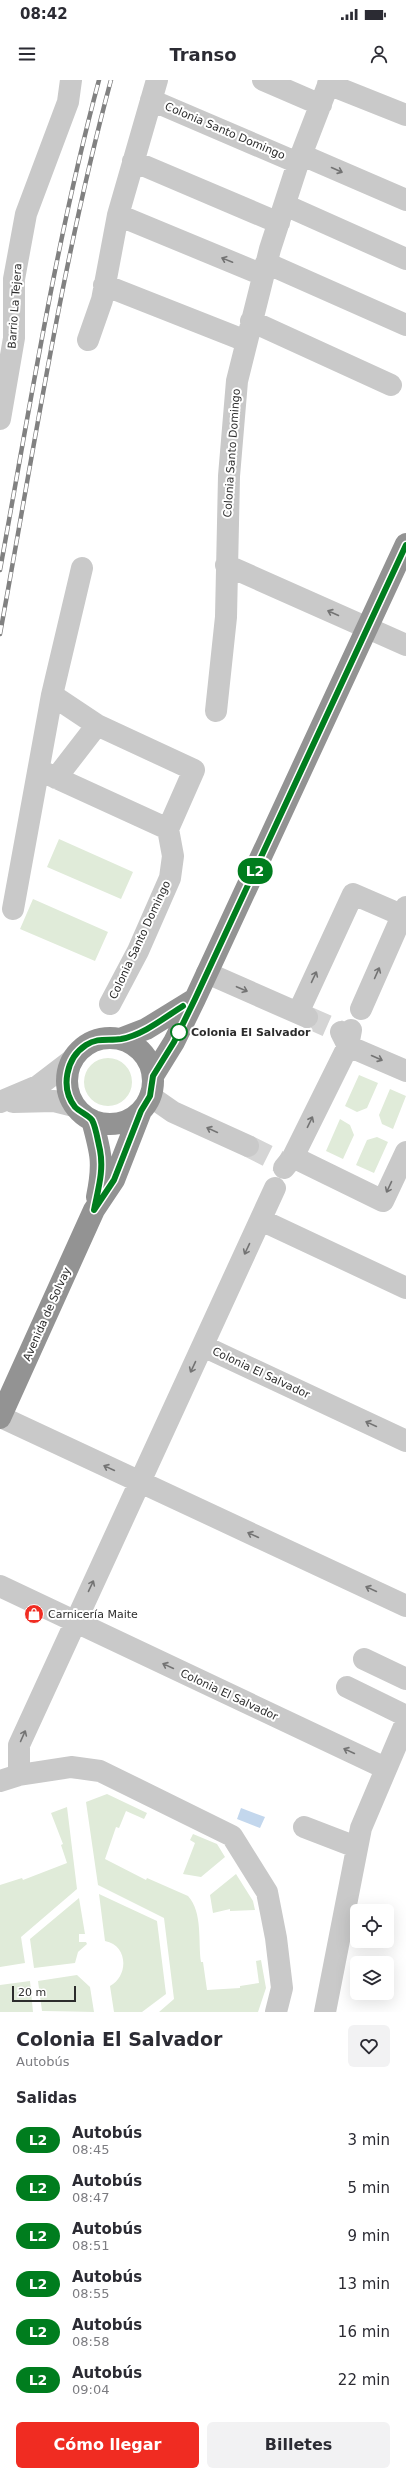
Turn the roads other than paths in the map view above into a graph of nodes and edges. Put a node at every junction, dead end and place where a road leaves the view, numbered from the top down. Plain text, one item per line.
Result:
1 (71, 80) edge
2 (264, 80) edge
3 (329, 82) edge
4 (154, 90) edge
5 (320, 105) junction
6 (406, 115) edge
7 (300, 159) junction
8 (133, 161) junction
9 (406, 200) edge
10 (282, 214) junction
11 (118, 215) junction
12 (406, 259) edge
13 (265, 269) junction
14 (104, 285) junction
15 (406, 324) edge
16 (248, 331) junction
17 (88, 340) dead end
18 (391, 385) dead end
19 (0, 419) edge
20 (406, 544) edge
21 (226, 565) junction
22 (82, 568) dead end
23 (368, 629) junction
24 (406, 645) edge
25 (52, 694) junction
26 (216, 711) dead end
27 (97, 725) junction
28 (47, 774) junction
29 (168, 829) junction
30 (13, 909) dead end
31 (405, 913) edge
32 (206, 973) junction
33 (195, 999) junction
34 (110, 1004) dead end
35 (361, 1009) dead end
36 (120, 1039) junction
37 (72, 1060) junction
38 (406, 1071) edge
39 (148, 1094) junction
40 (0, 1103) edge
41 (74, 1106) junction
42 (92, 1120) junction
43 (248, 1146) tunnel mouth
44 (406, 1152) edge
45 (284, 1168) junction
46 (94, 1210) junction
47 (264, 1215) junction
48 (406, 1273) edge
49 (406, 1288) edge
50 (203, 1346) junction
51 (0, 1418) edge
52 (406, 1441) edge
53 (140, 1483) junction
54 (0, 1586) edge
55 (406, 1606) edge
56 (74, 1622) junction
57 (364, 1659) dead end
58 (406, 1679) edge
59 (348, 1687) dead end
60 (406, 1716) edge
61 (406, 1722) edge
62 (385, 1768) junction
63 (10, 1778) edge
64 (304, 1827) dead end
65 (356, 1847) junction
66 (276, 2012) edge
67 (325, 2012) edge

1 - 19 street, Barrio La Tejera
2 - 5 street
3 - 5 street, Colonia Santo Domingo
3 - 6 street
4 - 7 street, Colonia Santo Domingo
4 - 8 street, Colonia Santo Domingo
5 - 7 street, Colonia Santo Domingo
7 -> 9 street, Colonia Santo Domingo
7 - 10 street, Colonia Santo Domingo
8 - 10 street
8 - 11 street, Colonia Santo Domingo
10 - 12 street
10 - 13 street, Colonia Santo Domingo
13 -> 11 street
11 - 14 street, Colonia Santo Domingo
13 - 15 street
13 - 16 street, Colonia Santo Domingo
14 - 16 street
14 - 17 street, Colonia Santo Domingo
16 - 18 street
16 - 21 street, Colonia Santo Domingo
20 - 23 highway, Avenida de Solvay
23 -> 21 street
21 - 26 street, Colonia Santo Domingo
22 - 25 street
23 - 24 street
23 - 32 highway, Avenida de Solvay
25 - 27 street
25 - 28 street
27 - 28 street
27 - 29 street
28 - 29 street
28 - 30 street
29 - 34 street, Colonia Santo Domingo
32 -> 31 street
35 -> 31 street
32 - 33 highway, Avenida de Solvay
33 - 36 highway
33 - 39 highway, Avenida de Solvay
36 - 37 highway
36 - 39 highway
37 - 40 street
37 - 41 highway
45 -> 38 street, Colonia El Salvador
39 - 42 highway
43 -> 39 street
39 - 46 highway, Avenida de Solvay
40 - 41 street
41 - 42 highway
42 - 46 highway, Avenida de Solvay
44 -> 45 street
45 - 47 street, Colonia El Salvador
46 - 51 highway, Avenida de Solvay
47 - 48 street
47 - 49 street
47 -> 50 street, Colonia El Salvador
52 -> 50 street, Colonia El Salvador
50 -> 53 street, Colonia El Salvador
53 -> 51 street
55 -> 53 street
56 -> 53 street, Colonia El Salvador
54 - 56 street, Colonia El Salvador
62 -> 56 street, Colonia El Salvador
63 -> 56 street, Colonia El Salvador
57 - 58 street
59 - 60 street
61 - 62 street
62 - 65 street
63 - 66 street
64 - 65 street
65 - 67 street

